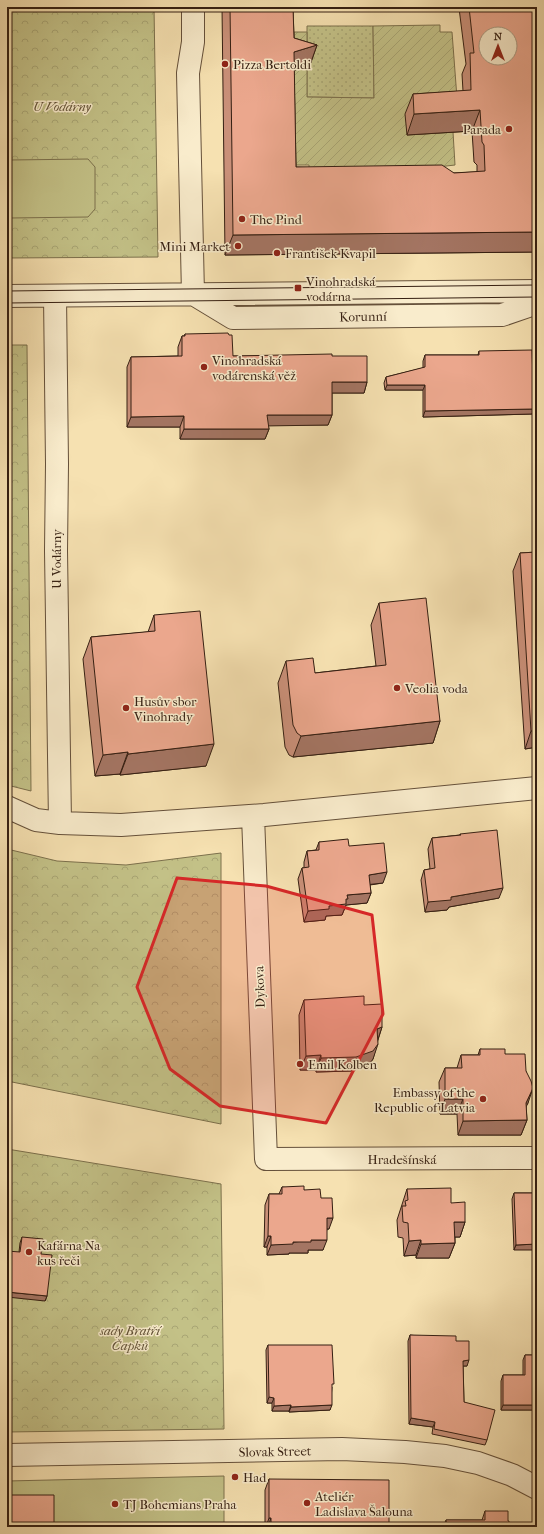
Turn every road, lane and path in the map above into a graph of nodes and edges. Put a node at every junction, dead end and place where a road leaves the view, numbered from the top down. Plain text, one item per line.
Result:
1 (193, 7) edge
2 (537, 290) edge
3 (194, 294) junction
4 (7, 296) edge
5 (55, 296) junction
6 (537, 303) edge
7 (537, 788) edge
8 (7, 807) edge
9 (253, 816) junction
10 (60, 823) junction
11 (537, 1158) edge
12 (266, 1160) joint
13 (7, 1455) edge
14 (537, 1488) edge

1 - 3 street
2 - 3 street, Korunní
3 - 5 street, Korunní
3 - 6 street, Korunní
4 - 5 street, Korunní
5 - 10 street, U Vodárny
7 - 9 street
8 - 10 street
9 - 10 street
9 - 12 street, Dykova
11 - 12 street, Hradešínská
13 - 14 street, Slovak Street

